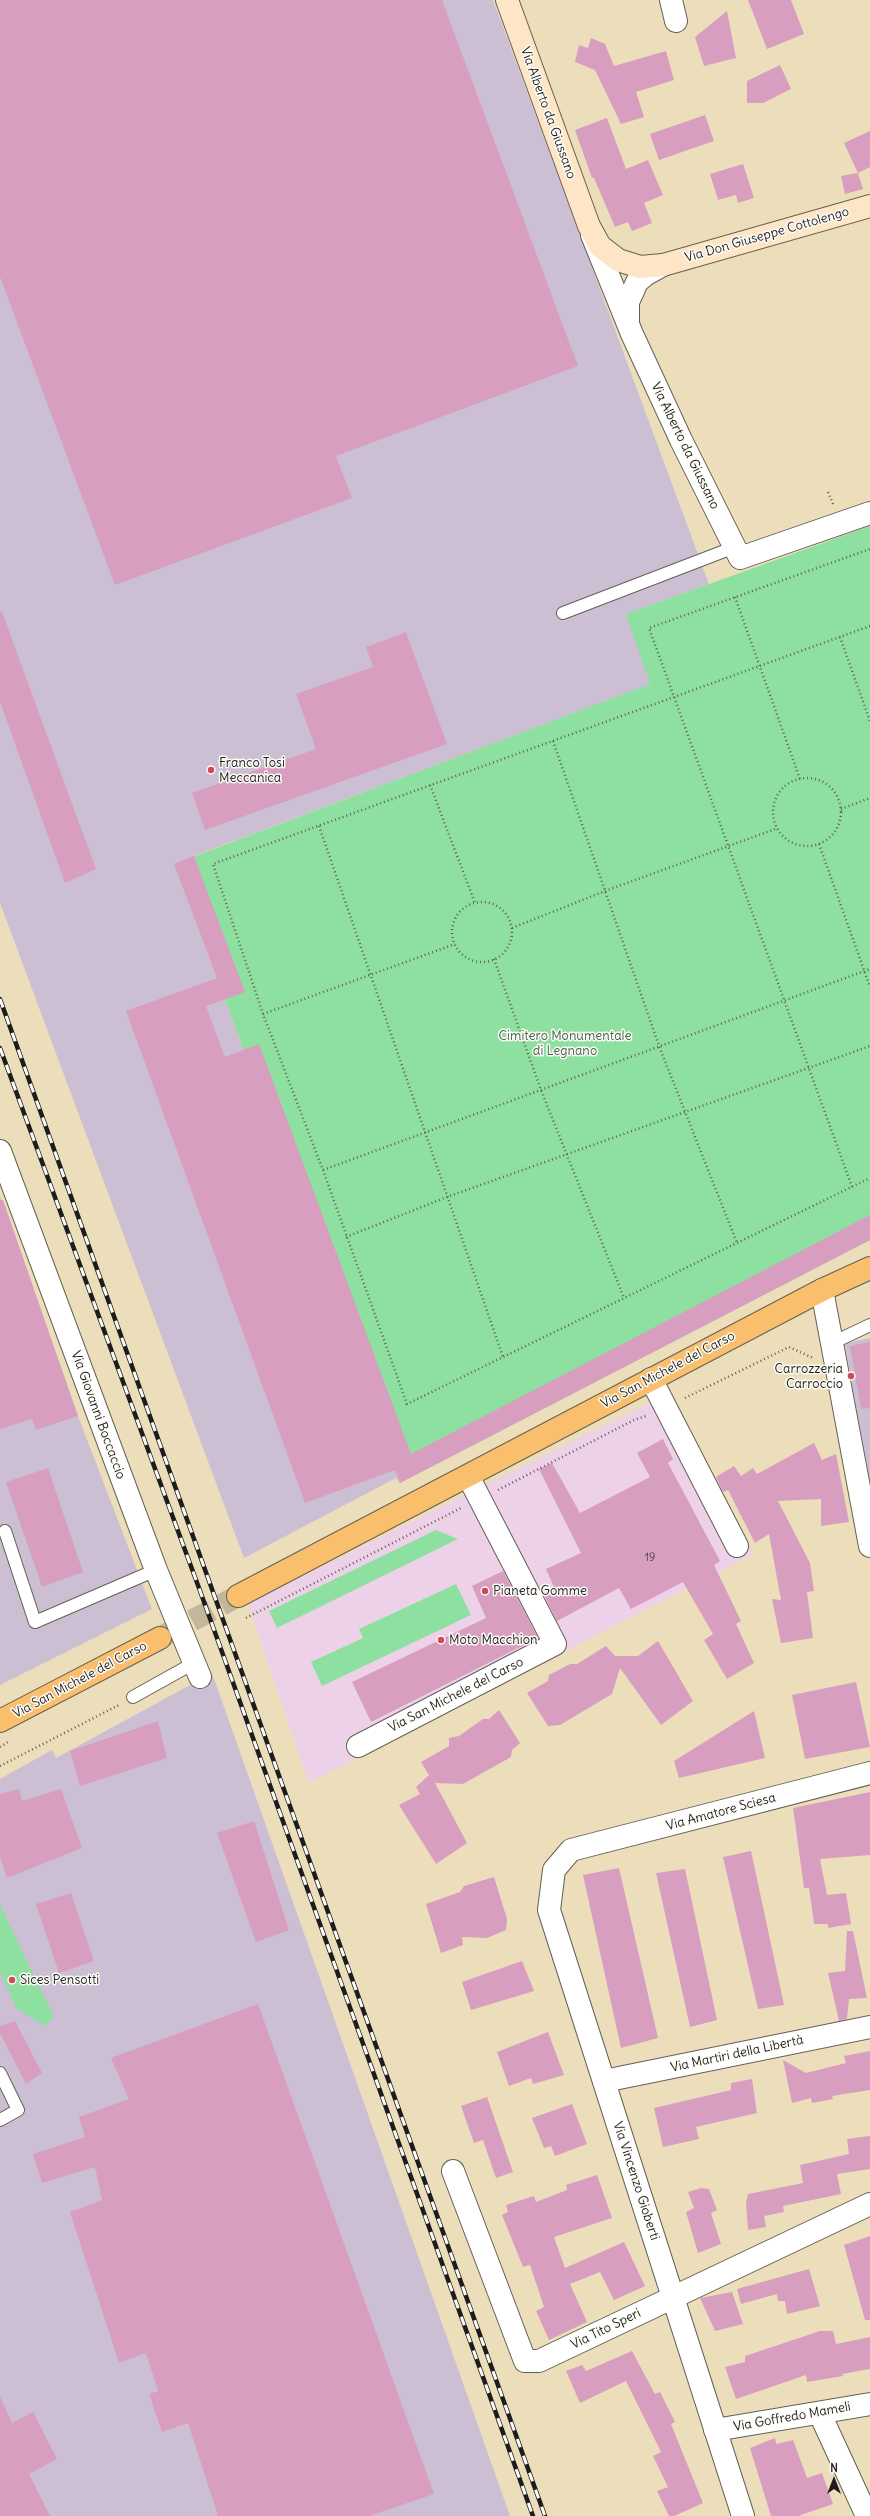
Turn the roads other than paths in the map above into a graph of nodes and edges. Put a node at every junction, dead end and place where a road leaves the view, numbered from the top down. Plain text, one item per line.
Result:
1 (507, 0) edge
2 (870, 206) edge
3 (589, 226) junction
4 (663, 265) junction
5 (632, 334) junction
6 (870, 513) edge
7 (737, 553) junction
8 (563, 613) dead end
9 (0, 1151) edge
10 (870, 1268) edge
11 (822, 1290) junction
12 (870, 1324) edge
13 (832, 1343) junction
14 (651, 1379) junction
15 (468, 1476) junction
16 (865, 1492) edge
17 (5, 1531) dead end
18 (737, 1546) dead end
19 (870, 1546) edge
20 (156, 1570) junction
21 (238, 1596) tunnel mouth
22 (160, 1638) tunnel mouth
23 (197, 1670) joint
24 (133, 1697) road end
25 (0, 1722) edge
26 (358, 1746) dead end
27 (870, 1773) edge
28 (571, 1850) joint
29 (870, 2027) edge
30 (0, 2073) edge
31 (604, 2081) junction
32 (0, 2120) edge
33 (453, 2171) dead end
34 (870, 2204) edge
35 (672, 2297) junction
36 (870, 2404) edge
37 (820, 2414) junction
38 (715, 2430) junction
39 (743, 2516) edge
40 (867, 2516) edge

1 - 3 street, Via Alberto da Giussano
2 - 4 street, Via Don Giuseppe Cottolengo
3 - 4 street, Via Alberto da Giussano
3 - 5 street, Via Alberto da Giussano
4 - 5 street, Via Alberto da Giussano
5 - 7 street, Via Alberto da Giussano
6 - 7 street
7 - 8 lane
9 - 20 street, Via Giovanni Boccaccio
10 - 11 main road, Via San Michele del Carso
11 - 13 street
11 - 14 main road, Via San Michele del Carso
12 - 13 lane
13 - 16 street
14 - 15 main road, Via San Michele del Carso
14 - 18 street
15 - 21 main road, Via San Michele del Carso
15 - 26 street, Via San Michele del Carso
16 - 19 street
17 - 20 lane
20 - 23 street, Via Giovanni Boccaccio
22 - 25 main road, Via San Michele del Carso
23 - 24 lane
27 - 28 street, Via Amatore Sciesa
28 - 31 street, Via Vincenzo Gioberti
29 - 31 street, Via Martiri della Libertà
30 - 32 lane
31 - 35 street, Via Vincenzo Gioberti
33 - 35 street, Via Tito Speri
34 - 35 street, Via Tito Speri
35 - 38 street, Via Vincenzo Gioberti
36 - 37 street, Via Goffredo Mameli
37 - 38 street, Via Goffredo Mameli
37 - 40 street
38 - 39 street, Via Vincenzo Gioberti

